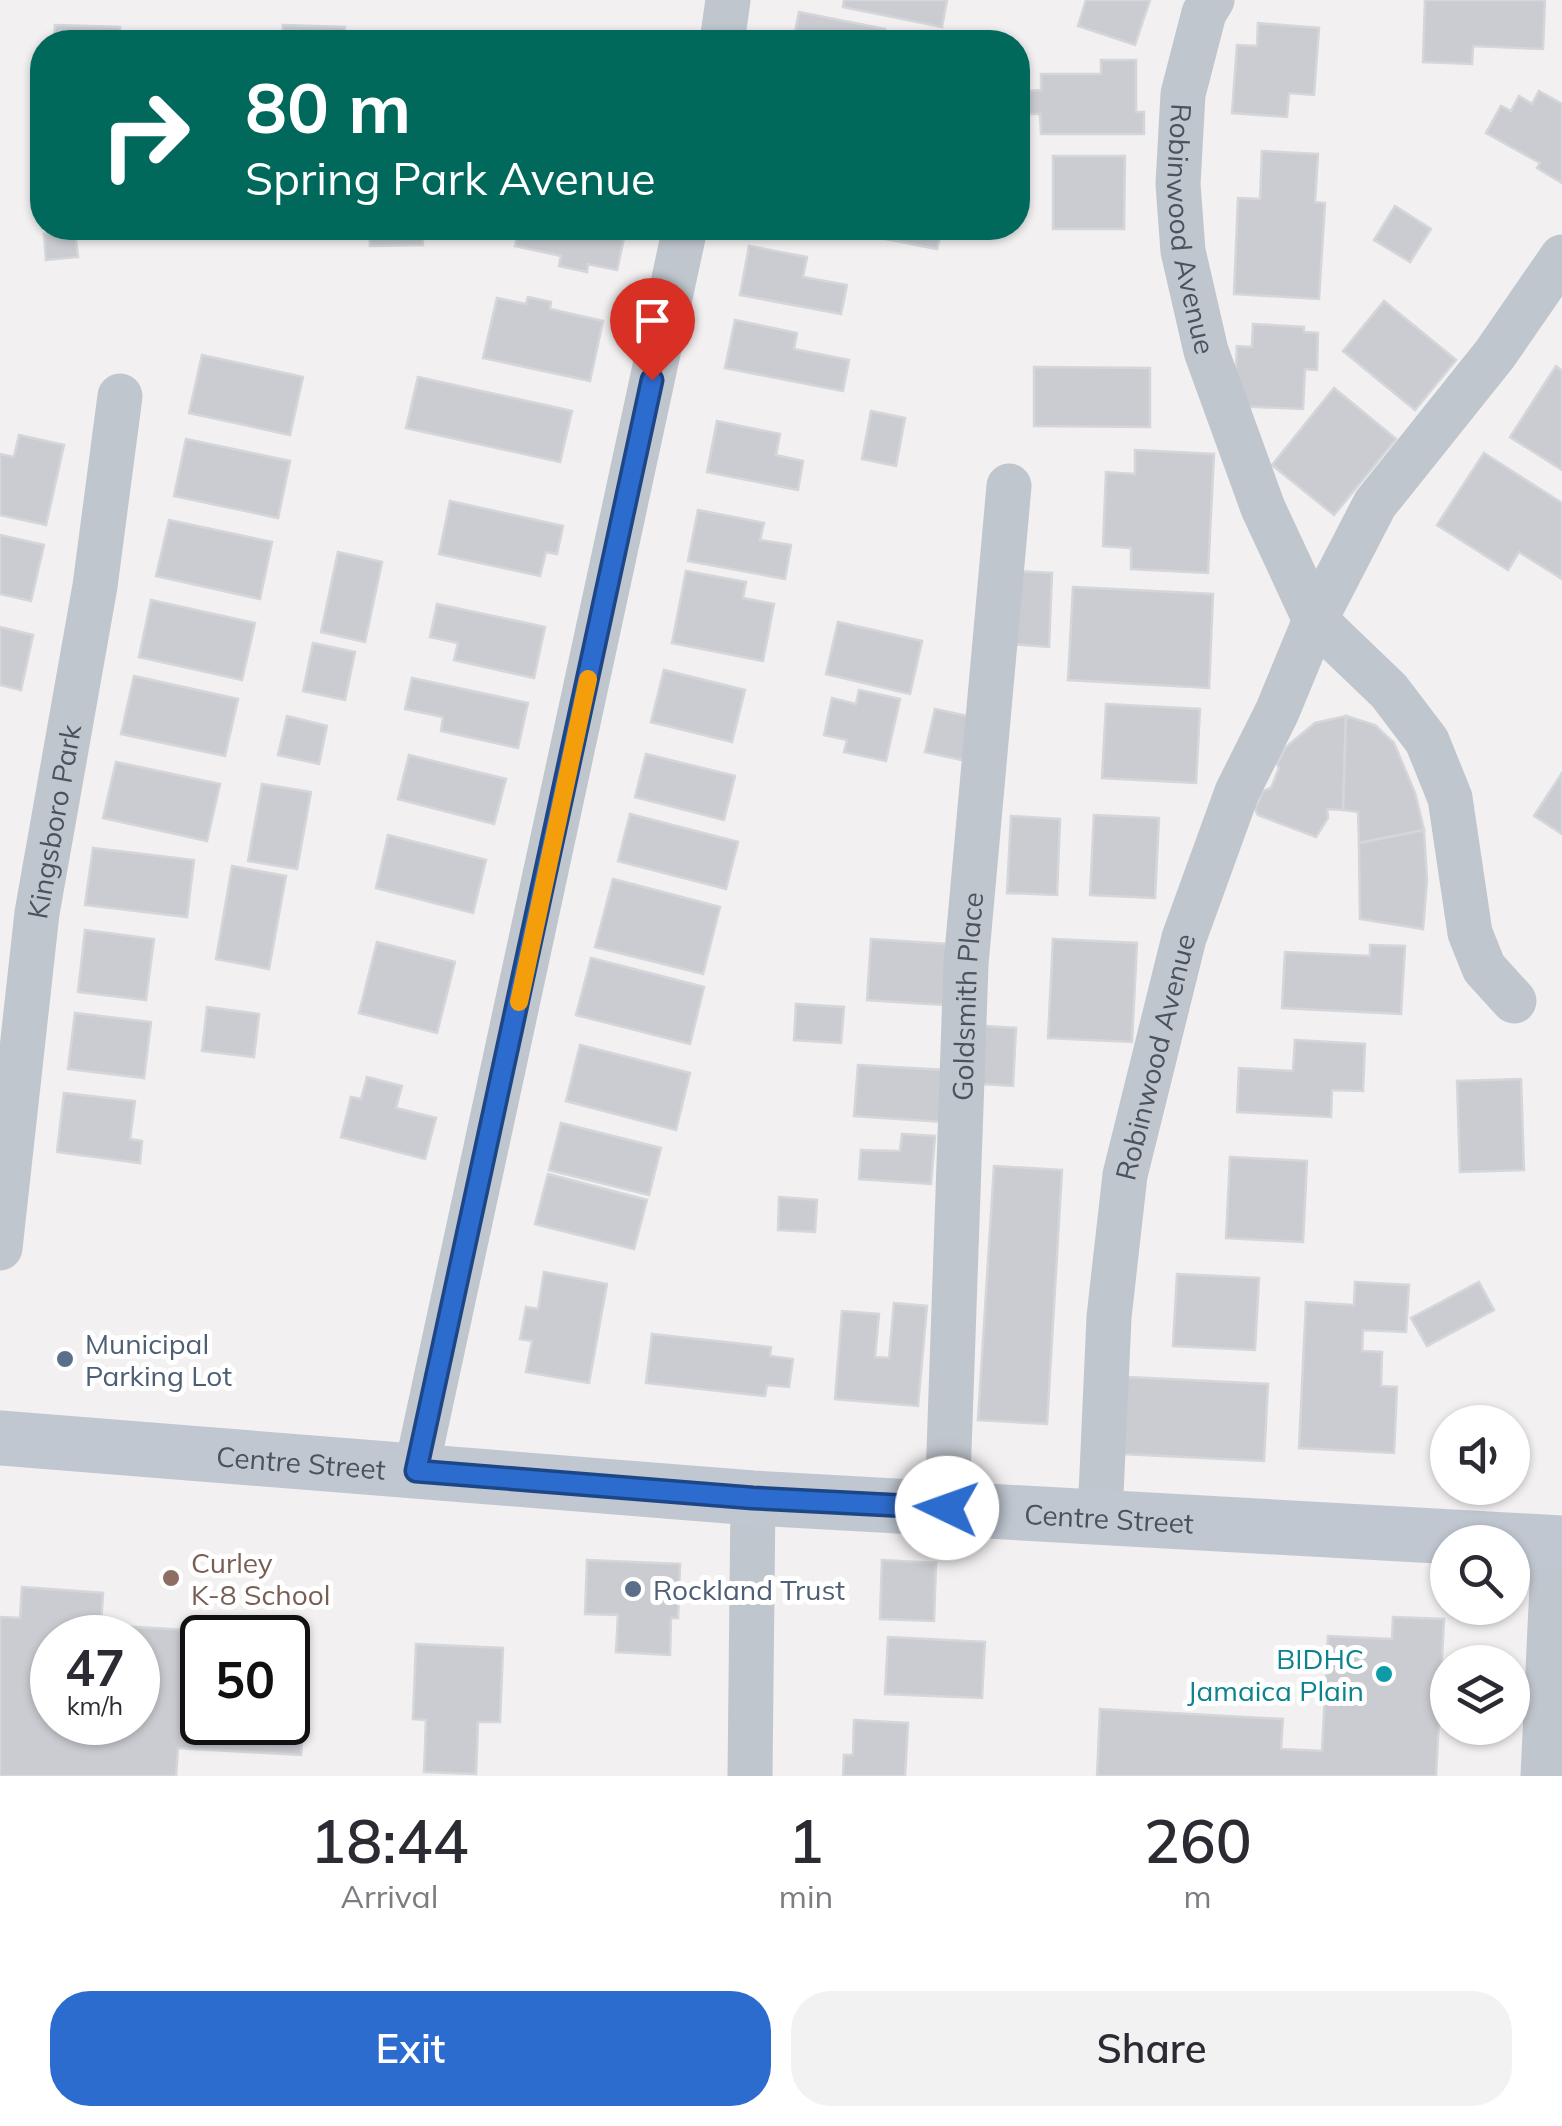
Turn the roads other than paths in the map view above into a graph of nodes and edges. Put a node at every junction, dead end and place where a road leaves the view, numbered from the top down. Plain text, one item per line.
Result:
1 (728, 0) edge
2 (1212, 0) edge
3 (724, 30) edge
4 (682, 240) edge
5 (1562, 257) edge
6 (120, 396) dead end
7 (1009, 486) dead end
8 (1315, 620) junction
9 (1514, 1001) dead end
10 (0, 1248) edge
11 (0, 1438) edge
12 (416, 1471) junction
13 (753, 1498) junction
14 (947, 1508) junction
15 (1100, 1517) junction
16 (1558, 1543) edge
17 (750, 1776) edge
18 (1543, 1776) edge

1 - 3 street
2 - 8 street, Robinwood Avenue
4 - 12 street
5 - 8 street, Robinwood Avenue
6 - 10 street, Kingsboro Park
7 - 14 street, Goldsmith Place
8 - 9 street, Robinwood Avenue
8 - 15 street, Robinwood Avenue
11 - 12 main road, Centre Street
12 - 13 main road, Centre Street
13 - 14 main road, Centre Street
13 - 17 street
14 - 15 main road, Centre Street
15 - 16 main road, Centre Street
16 - 18 street

